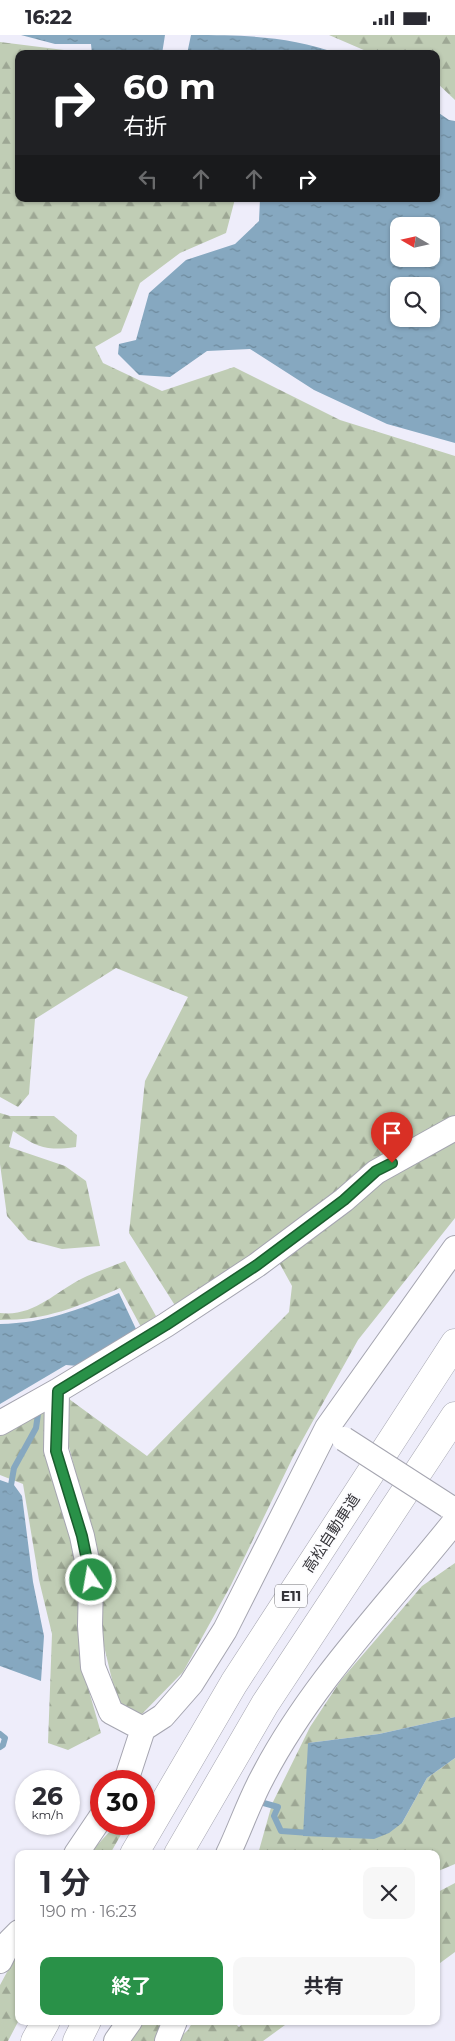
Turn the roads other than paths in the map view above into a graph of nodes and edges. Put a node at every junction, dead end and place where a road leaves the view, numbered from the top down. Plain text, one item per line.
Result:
1 (455, 1128) edge
2 (455, 1248) edge
3 (455, 1343) edge
4 (58, 1391) junction
5 (455, 1416) edge
6 (0, 1423) edge
7 (335, 1434) junction
8 (453, 1512) edge
9 (143, 1729) junction
10 (130, 1770) edge
11 (90, 1833) edge
12 (79, 1850) edge
13 (136, 1850) edge
14 (180, 1850) edge
15 (230, 1850) edge
16 (15, 1936) edge
17 (0, 1961) edge
18 (44, 2025) edge
19 (85, 2025) edge
20 (127, 2025) edge
21 (173, 2025) edge
22 (36, 2041) edge
23 (77, 2041) edge
24 (116, 2041) edge
25 (167, 2041) edge

1 - 4 street
2 - 7 street
3 - 13 highway, 高松自動車道 / E11
4 - 6 street
4 - 9 street
5 - 14 highway, E11
7 - 8 street, bridge
7 - 9 street
8 - 15 street
9 - 10 street
11 - 12 street
16 - 17 street
18 - 22 highway
19 - 23 highway
20 - 24 street
21 - 25 street

